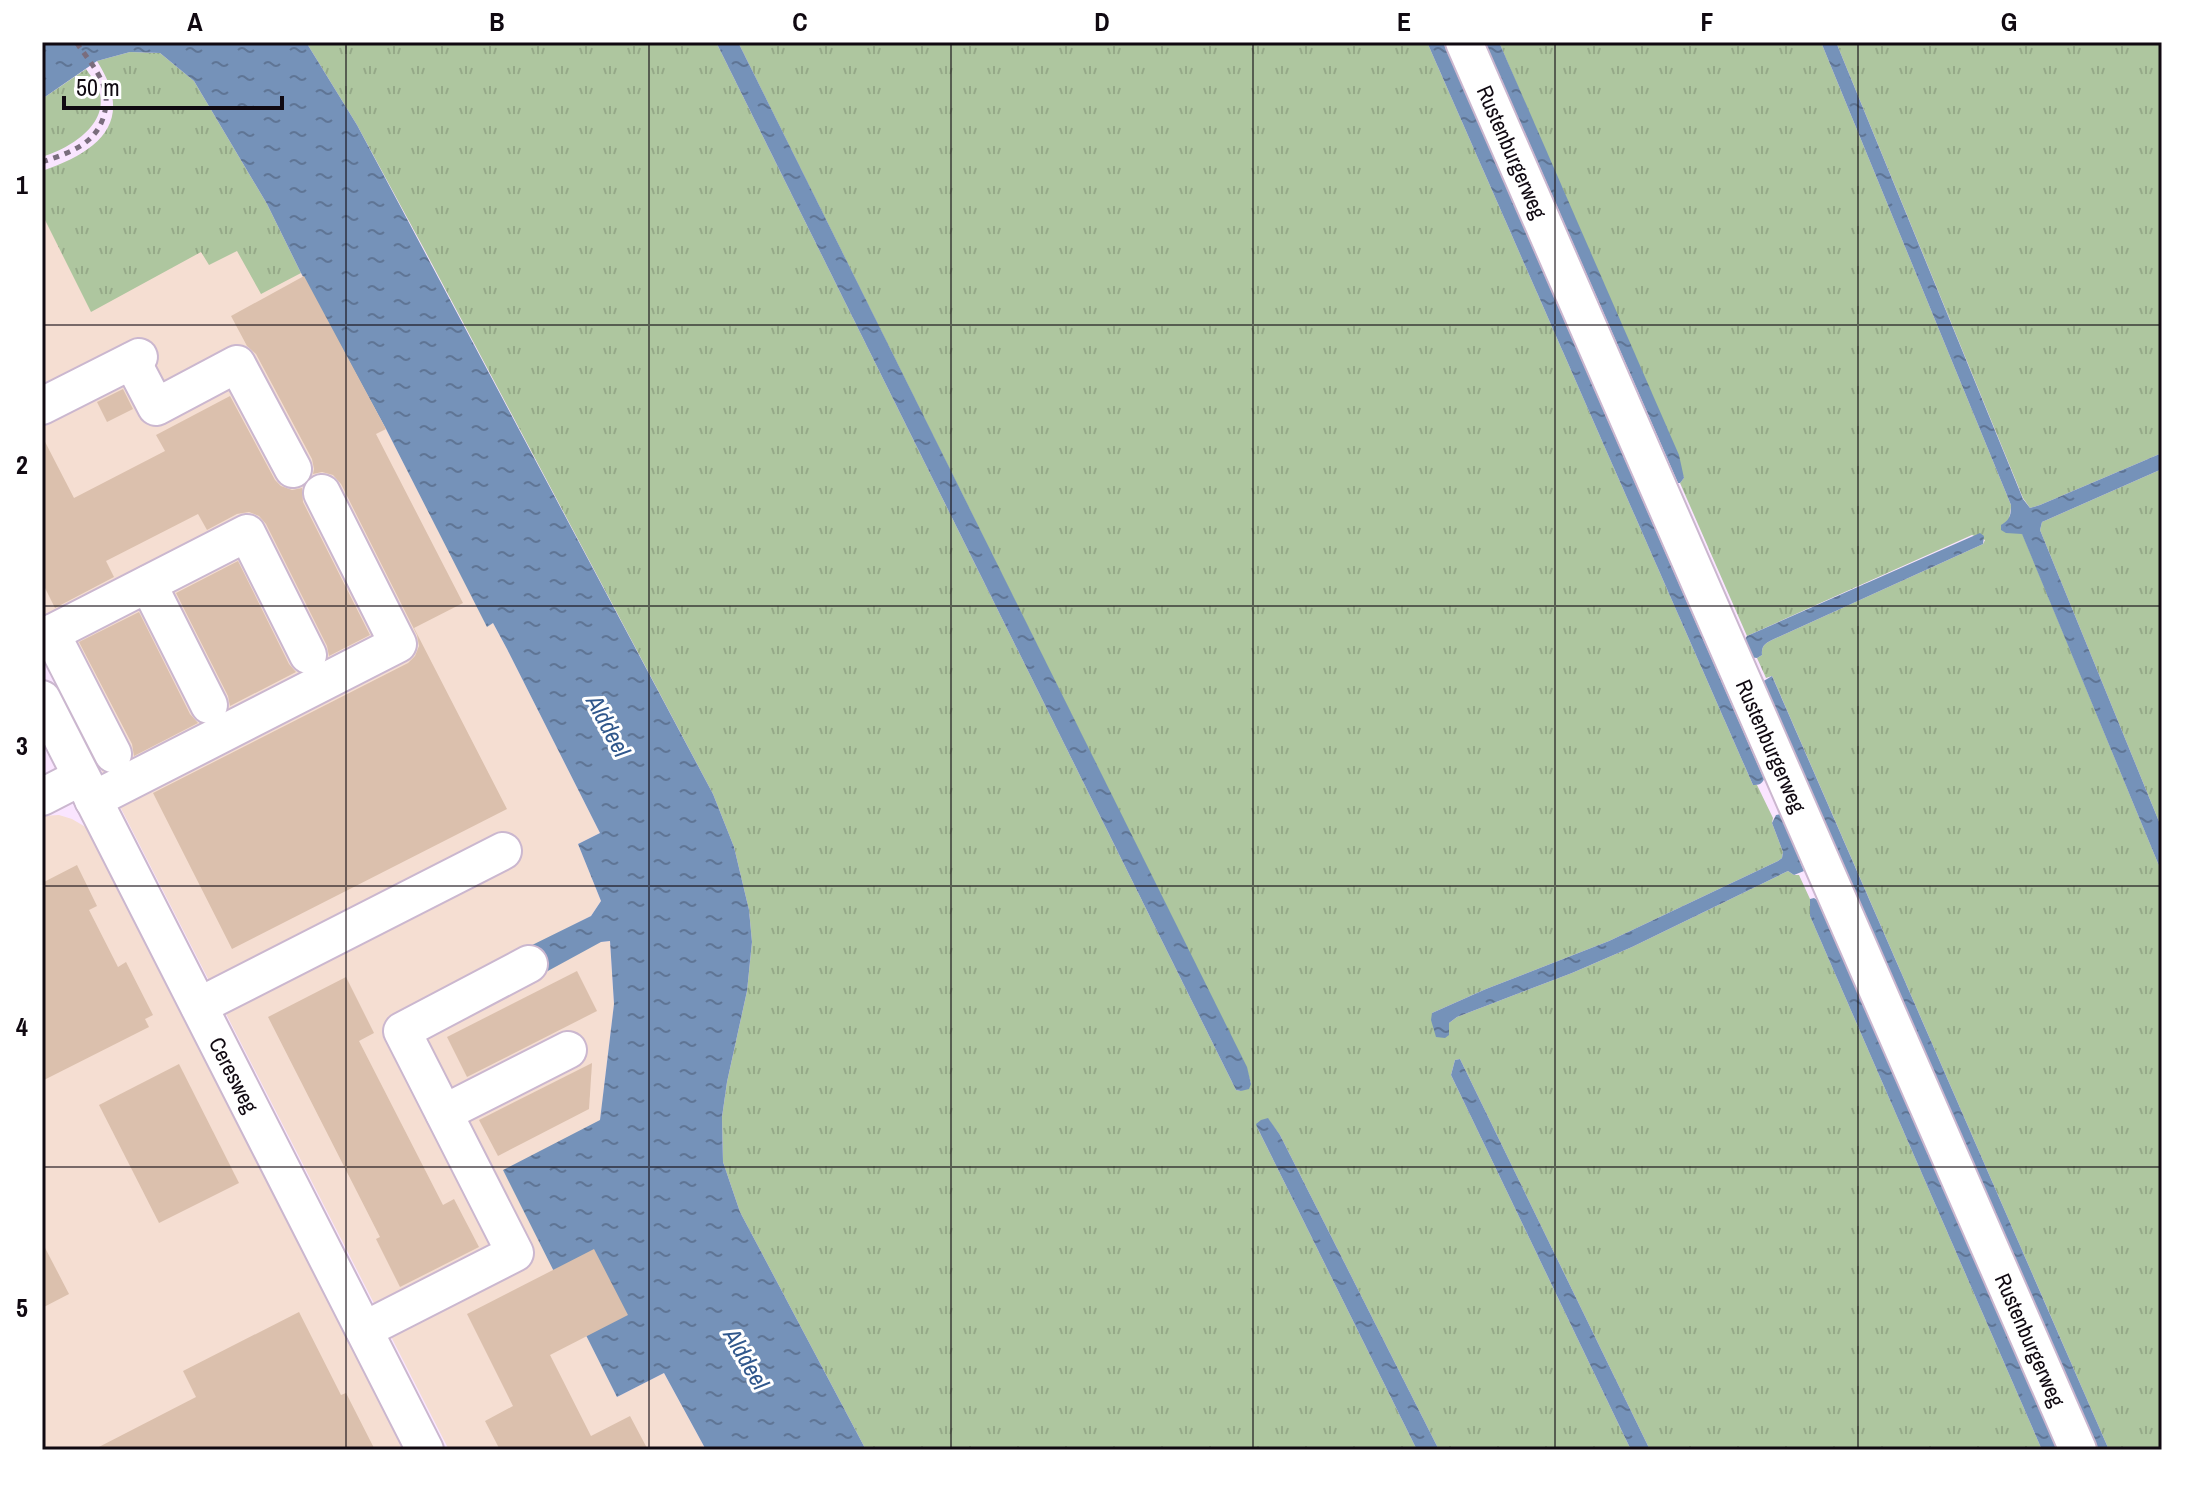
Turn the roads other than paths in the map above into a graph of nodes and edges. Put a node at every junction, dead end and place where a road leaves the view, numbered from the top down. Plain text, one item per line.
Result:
1 (1464, 42) edge
2 (42, 406) edge
3 (293, 469) dead end
4 (322, 493) dead end
5 (148, 584) junction
6 (47, 635) edge
7 (308, 655) dead end
8 (42, 699) edge
9 (209, 705) dead end
10 (113, 754) dead end
11 (87, 788) junction
12 (42, 797) edge
13 (503, 851) dead end
14 (529, 964) dead end
15 (199, 1006) junction
16 (568, 1050) dead end
17 (444, 1113) junction
18 (364, 1330) junction
19 (425, 1450) edge
20 (2078, 1450) edge

1 - 20 street, Rustenburgerweg
2 - 3 street
4 - 11 street
5 - 6 street
5 - 7 street
5 - 9 street
6 - 10 street
8 - 11 street, Ceresweg
11 - 12 street
11 - 15 street, Ceresweg
13 - 15 street
14 - 17 street
15 - 18 street, Ceresweg
16 - 17 street
17 - 18 street
18 - 19 street, Ceresweg

